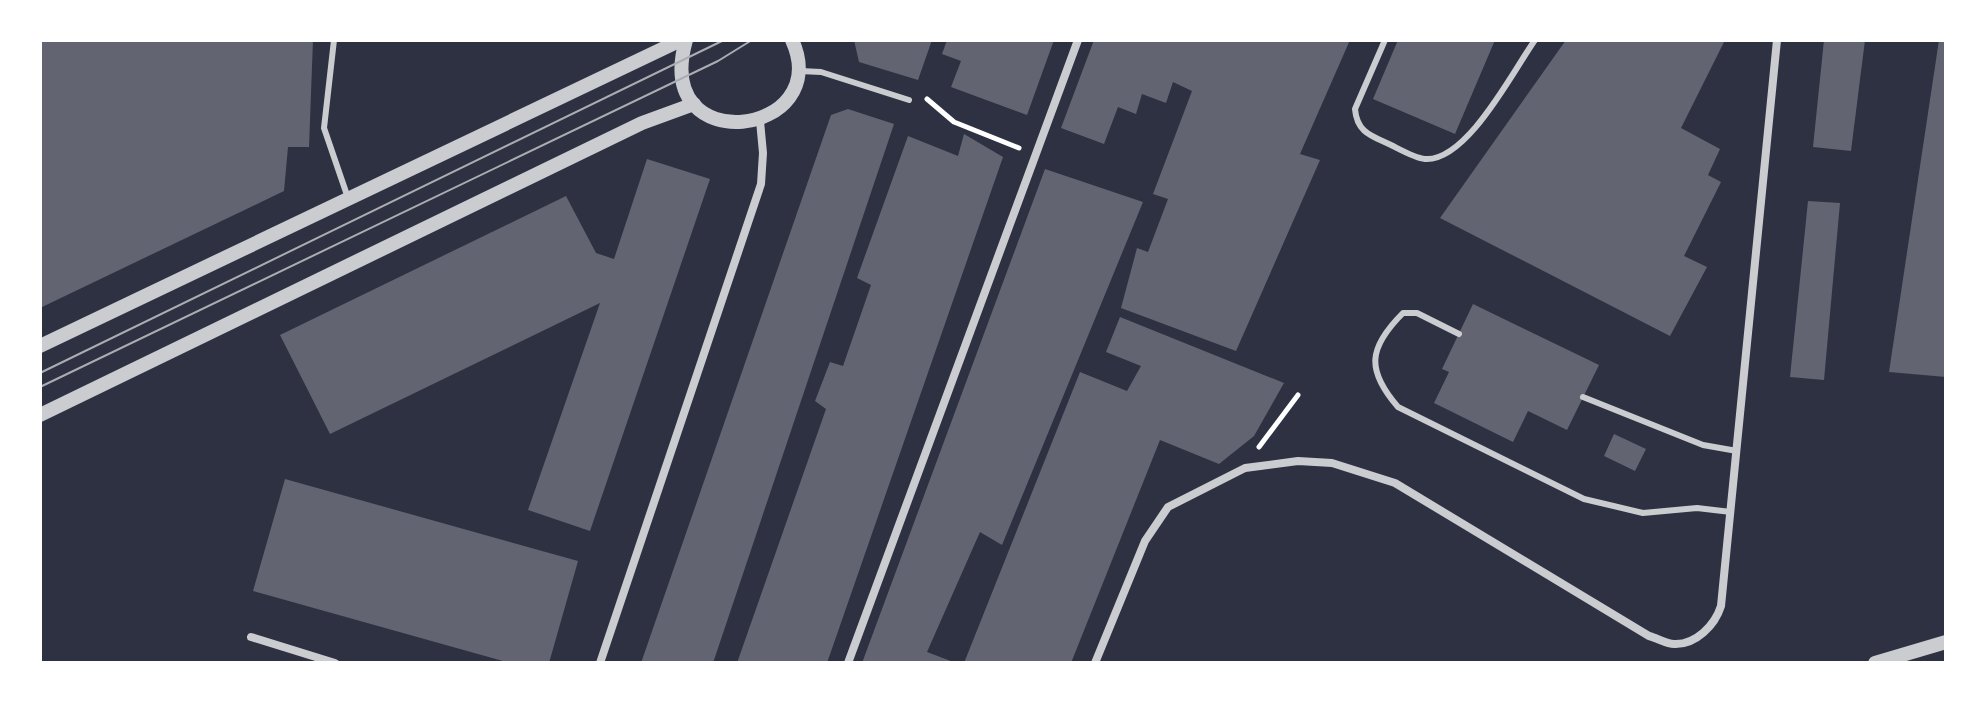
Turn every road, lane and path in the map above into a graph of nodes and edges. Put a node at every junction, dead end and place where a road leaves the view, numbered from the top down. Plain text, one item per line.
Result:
1 (334, 40) edge
2 (684, 40) edge
3 (1078, 40) edge
4 (1385, 40) edge
5 (1535, 40) edge
6 (1777, 40) edge
7 (795, 41) edge
8 (797, 71) junction
9 (909, 100) joint
10 (694, 104) junction
11 (760, 121) junction
12 (1035, 155) junction
13 (348, 198) junction
14 (1459, 334) dead end
15 (40, 346) edge
16 (1298, 395) dead end
17 (1583, 397) dead end
18 (40, 415) edge
19 (1737, 451) junction
20 (1245, 468) junction
21 (1731, 512) junction
22 (251, 637) dead end
23 (1946, 642) edge
24 (335, 663) edge
25 (600, 663) edge
26 (848, 663) edge
27 (1095, 663) edge
28 (1875, 663) edge

1 - 13 lane
2 - 10 street
2 - 13 street
3 - 12 street
4 - 5 lane
6 - 19 street
7 - 8 street
8 - 9 lane
8 - 11 street
9 - 12 path
10 - 11 street
10 - 18 street
11 - 25 street
12 - 26 street
13 - 15 street
14 - 21 lane
16 - 20 path
17 - 19 lane
19 - 21 street
20 - 21 street
20 - 27 street
22 - 24 street
23 - 28 street

